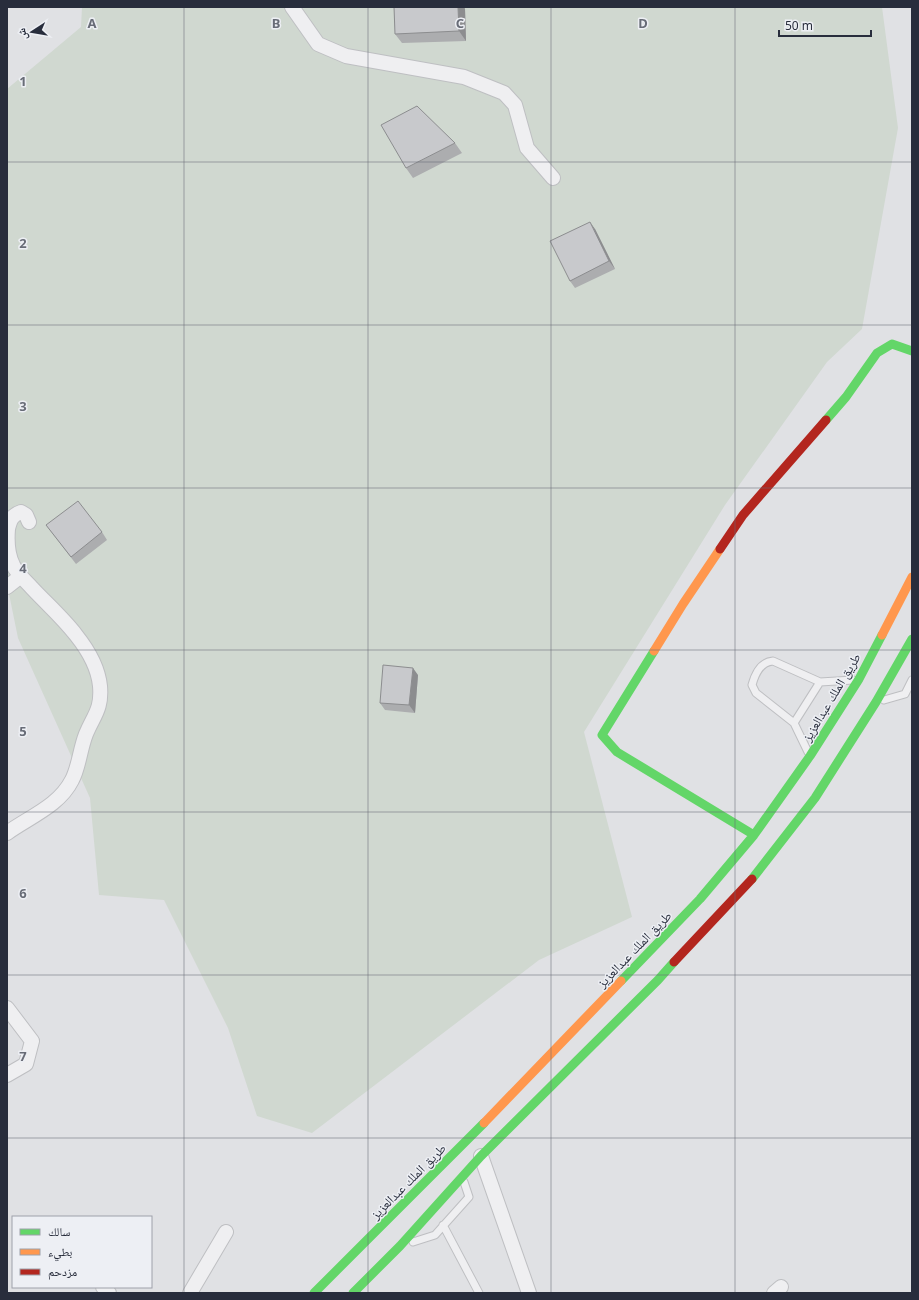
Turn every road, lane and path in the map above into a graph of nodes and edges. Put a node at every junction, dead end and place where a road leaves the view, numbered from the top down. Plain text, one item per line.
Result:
1 (292, 7) edge
2 (553, 178) dead end
3 (912, 351) edge
4 (29, 522) dead end
5 (21, 576) junction
6 (912, 577) edge
7 (7, 587) edge
8 (911, 645) edge
9 (859, 679) junction
10 (912, 680) edge
11 (820, 682) junction
12 (876, 702) junction
13 (794, 722) junction
14 (810, 756) junction
15 (7, 833) edge
16 (754, 835) junction
17 (7, 1008) edge
18 (7, 1075) edge
19 (481, 1156) junction
20 (462, 1177) junction
21 (443, 1225) junction
22 (226, 1232) dead end
23 (400, 1246) junction
24 (190, 1293) edge
25 (314, 1293) edge
26 (353, 1293) edge
27 (479, 1293) edge
28 (529, 1293) edge

1 - 2 street
3 - 16 main road
4 - 5 street
5 - 7 street
5 - 15 street
6 - 9 main road, طريق الملك عبدالعزيز
8 - 12 main road
9 - 11 lane
9 - 14 main road, طريق الملك عبدالعزيز
10 - 12 lane
11 - 13 lane
11 - 13 lane
12 - 19 main road
13 - 14 lane
14 - 16 main road, طريق الملك عبدالعزيز
16 - 25 main road, طريق الملك عبدالعزيز
17 - 18 street
19 - 20 main road
19 - 28 street
20 - 21 lane
20 - 23 main road
21 - 23 lane
21 - 27 lane
22 - 24 street
23 - 26 main road

